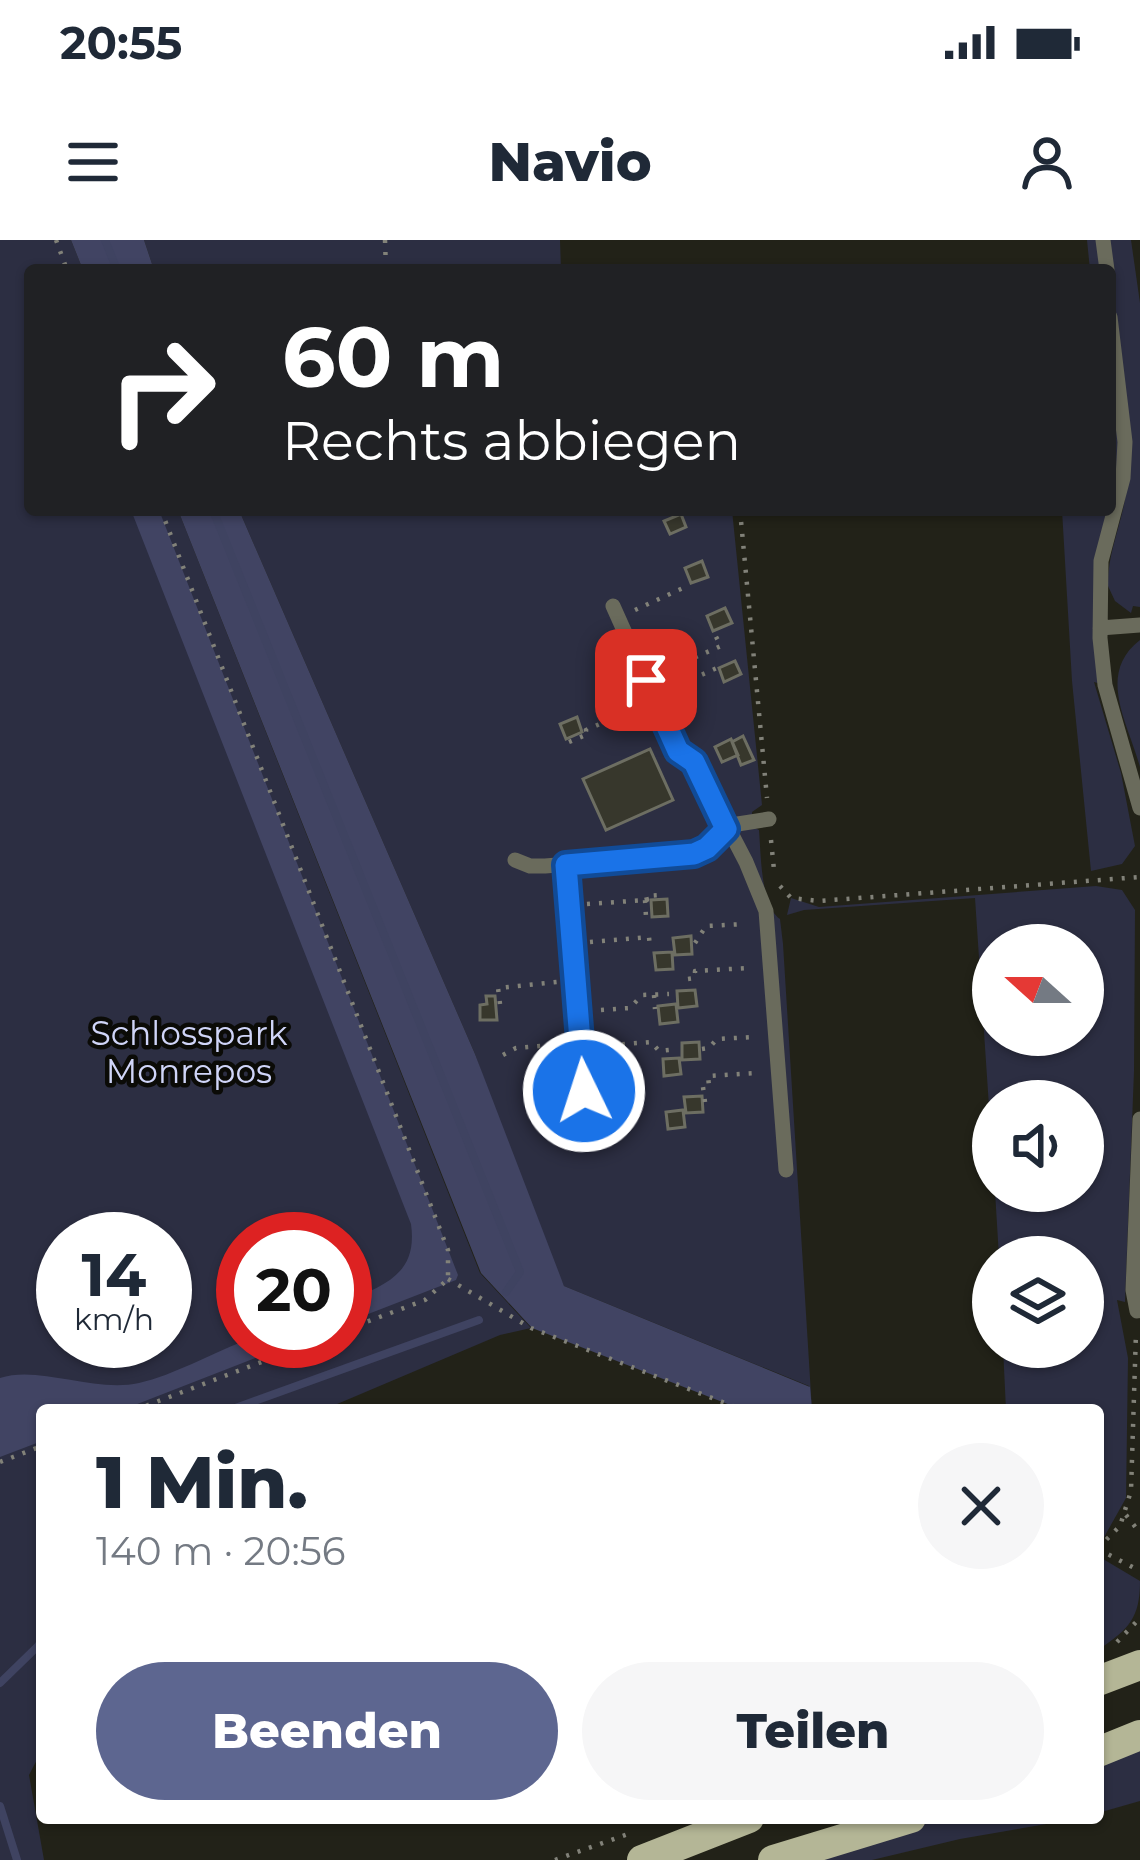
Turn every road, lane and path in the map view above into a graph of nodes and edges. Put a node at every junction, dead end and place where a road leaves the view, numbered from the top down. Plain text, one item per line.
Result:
1 (1116, 364) edge
2 (1116, 504) edge
3 (163, 516) edge
4 (741, 516) edge
5 (1113, 516) edge
6 (683, 588) dead end
7 (616, 612) joint
8 (1140, 625) edge
9 (1100, 628) junction
10 (714, 633) dead end
11 (717, 668) dead end
12 (646, 680) junction
13 (654, 698) junction
14 (569, 742) dead end
15 (1140, 808) edge
16 (769, 819) junction
17 (726, 828) junction
18 (515, 860) dead end
19 (566, 865) junction
20 (1140, 877) edge
21 (662, 895) dead end
22 (645, 900) junction
23 (569, 905) junction
24 (646, 917) dead end
25 (768, 922) junction
26 (572, 943) junction
27 (694, 943) dead end
28 (650, 948) dead end
29 (772, 967) junction
30 (688, 979) dead end
31 (575, 981) junction
32 (669, 994) dead end
33 (654, 995) junction
34 (500, 1004) dead end
35 (655, 1009) dead end
36 (577, 1012) junction
37 (777, 1035) junction
38 (580, 1045) junction
39 (702, 1048) dead end
40 (669, 1050) dead end
41 (503, 1055) dead end
42 (779, 1072) junction
43 (584, 1091) dead end
44 (705, 1102) dead end
45 (1140, 1119) edge
46 (786, 1170) dead end
47 (448, 1279) junction
48 (1136, 1311) joint
49 (372, 1320) edge
50 (245, 1368) edge
51 (151, 1404) edge
52 (727, 1404) edge
53 (36, 1447) edge
54 (0, 1462) edge
55 (1126, 1515) junction
56 (1140, 1533) edge
57 (1104, 1544) edge
58 (1104, 1551) edge
59 (1140, 1571) edge
60 (1140, 1618) edge
61 (1114, 1645) dead end
62 (1140, 1665) edge
63 (1104, 1680) edge
64 (1140, 1735) edge
65 (1104, 1750) edge
66 (725, 1824) edge
67 (891, 1824) edge
68 (637, 1846) edge
69 (555, 1860) edge
70 (773, 1860) edge

1 - 2 lane
3 - 47 path
4 - 16 path
5 - 9 lane
6 - 7 path
7 - 12 lane
8 - 9 lane
9 - 15 lane
10 - 12 path
11 - 13 path
12 - 13 lane
13 - 14 path
13 - 17 lane
16 - 17 lane
16 - 20 path
17 - 19 lane
17 - 25 lane
18 - 19 lane
19 - 23 lane
21 - 22 path
22 - 23 path
22 - 24 path
23 - 26 lane
25 - 27 path
25 - 29 lane
26 - 28 path
26 - 31 lane
29 - 30 path
29 - 37 lane
31 - 34 path
31 - 36 lane
32 - 33 path
33 - 35 path
33 - 36 path
36 - 38 lane
37 - 39 path
37 - 42 lane
38 - 40 path
38 - 41 path
38 - 43 lane
42 - 44 path
42 - 46 lane
45 - 48 lane
47 - 49 path
47 - 52 path
48 - 55 path
50 - 51 path
53 - 54 path
55 - 56 path
55 - 57 path
58 - 59 path
60 - 61 path
62 - 63 main road
64 - 65 main road
66 - 68 main road
67 - 70 main road
68 - 69 path

